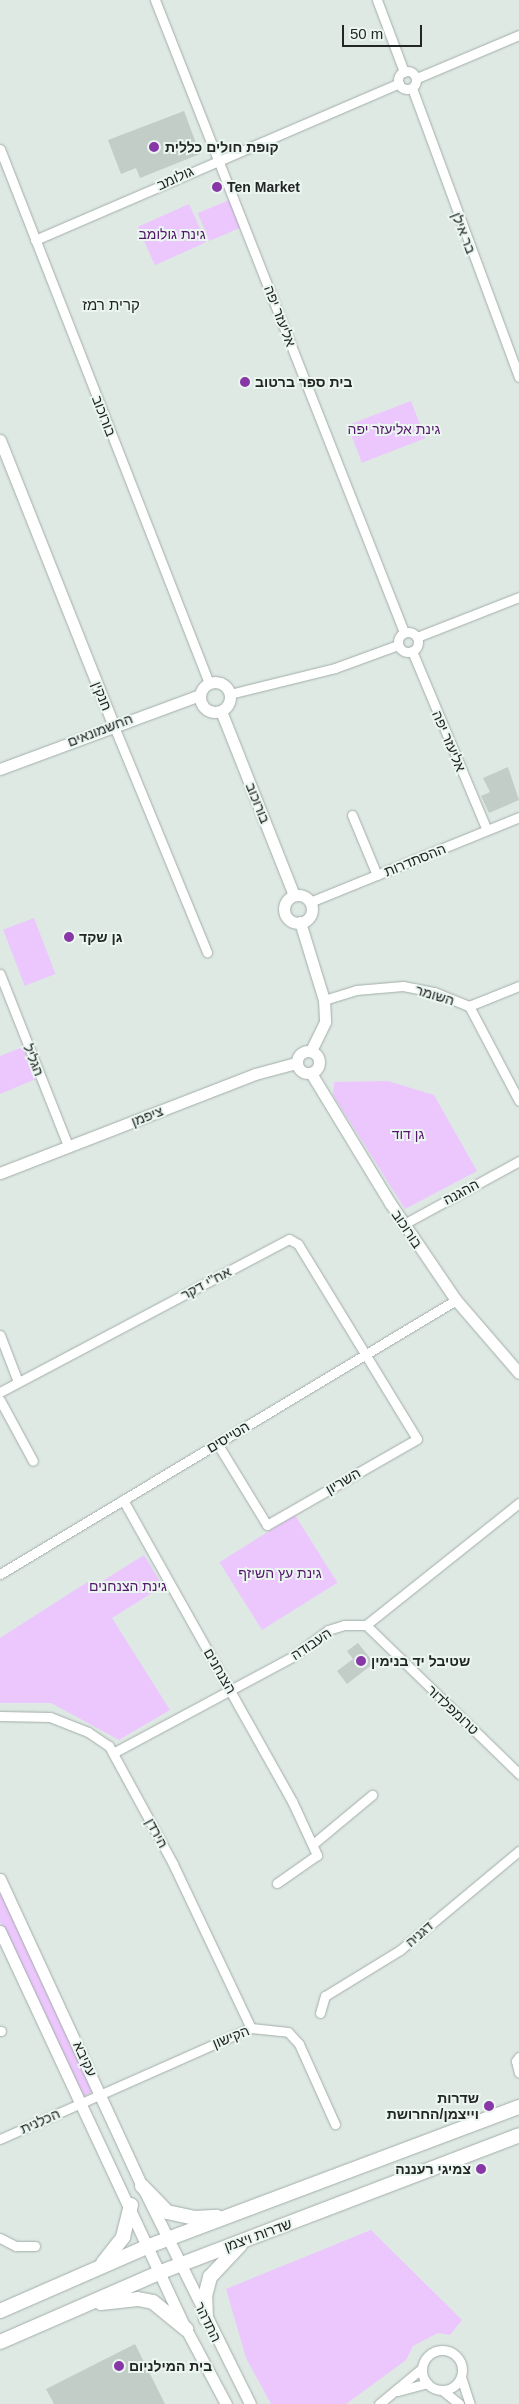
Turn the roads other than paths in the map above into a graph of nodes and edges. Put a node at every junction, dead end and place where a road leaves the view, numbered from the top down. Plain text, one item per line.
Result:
1 (155, 0) edge
2 (376, 0) edge
3 (519, 35) edge
4 (404, 72) junction
5 (416, 78) junction
6 (399, 84) junction
7 (412, 88) junction
8 (0, 149) edge
9 (219, 158) junction
10 (35, 240) junction
11 (519, 378) edge
12 (0, 440) edge
13 (519, 597) edge
14 (404, 632) junction
15 (417, 637) junction
16 (398, 645) junction
17 (412, 651) junction
18 (209, 684) junction
19 (230, 694) junction
20 (200, 695) junction
21 (221, 711) junction
22 (113, 724) junction
23 (0, 769) edge
24 (352, 815) dead end
25 (519, 817) edge
26 (487, 830) junction
27 (377, 875) junction
28 (294, 895) junction
29 (310, 902) junction
30 (300, 922) junction
31 (207, 952) dead end
32 (0, 974) edge
33 (519, 986) edge
34 (324, 1000) junction
35 (469, 1006) junction
36 (311, 1051) junction
37 (296, 1063) junction
38 (311, 1072) junction
39 (519, 1101) edge
40 (68, 1146) junction
41 (519, 1161) edge
42 (0, 1173) edge
43 (404, 1224) junction
44 (456, 1300) junction
45 (0, 1335) edge
46 (364, 1355) junction
47 (519, 1373) edge
48 (18, 1382) junction
49 (0, 1392) edge
50 (0, 1400) edge
51 (217, 1443) junction
52 (33, 1461) dead end
53 (123, 1500) junction
54 (519, 1503) edge
55 (0, 1574) edge
56 (366, 1625) junction
57 (230, 1688) junction
58 (0, 1716) edge
59 (113, 1753) junction
60 (519, 1774) edge
61 (372, 1795) dead end
62 (313, 1844) junction
63 (519, 1851) edge
64 (0, 1879) edge
65 (277, 1883) dead end
66 (0, 1931) edge
67 (320, 2013) dead end
68 (251, 2028) junction
69 (519, 2057) edge
70 (519, 2073) edge
71 (100, 2093) junction
72 (81, 2103) junction
73 (519, 2106) edge
74 (335, 2124) dead end
75 (519, 2135) edge
76 (0, 2139) edge
77 (142, 2186) junction
78 (131, 2205) junction
79 (233, 2216) junction
80 (251, 2237) junction
81 (0, 2238) edge
82 (169, 2238) junction
83 (35, 2246) dead end
84 (149, 2246) junction
85 (180, 2264) junction
86 (96, 2269) junction
87 (160, 2272) junction
88 (0, 2311) edge
89 (66, 2312) junction
90 (206, 2318) junction
91 (186, 2329) junction
92 (0, 2342) edge
93 (422, 2368) junction
94 (461, 2377) junction
95 (427, 2383) junction
96 (442, 2390) junction
97 (395, 2392) junction
98 (226, 2404) edge
99 (250, 2404) edge
100 (379, 2404) edge
101 (459, 2404) edge
102 (470, 2404) edge

1 - 9 street, אליעזר יפה
2 - 4 street
3 - 5 street
4 - 5 street
4 - 6 street
5 - 7 street
6 - 7 street
6 - 9 street, גולומב
7 - 11 street, בר אילן
8 - 10 street, בורוכוב
9 - 10 street, גולומב
9 - 14 street, אליעזר יפה
10 - 18 street, בורוכוב
12 - 22 street, חנקין
13 - 15 street
14 - 15 street
14 - 16 street
15 - 17 street
16 - 17 street
16 - 19 street
17 - 26 street, אליעזר יפה
18 - 19 street
18 - 20 street
19 - 21 street
20 - 21 street
20 - 22 street, החשמונאים
21 - 28 street, בורוכוב
22 - 23 street, החשמונאים
22 - 31 street, חנקין
24 - 27 street
25 - 26 street, ההסתדרות
26 - 27 street, ההסתדרות
27 - 29 street, ההסתדרות
28 - 29 street
28 - 30 street
29 - 30 street
30 - 34 street
32 - 40 street, הגליל
33 - 35 street
34 - 35 street, השומר
34 - 36 street
35 - 39 street, השומר
36 - 37 street
36 - 38 street
37 - 38 street
37 - 40 street, ציפמן
38 - 43 street, בורוכוב
40 - 42 street, ציפמן
41 - 43 street, ההגנה
43 - 44 street, בורוכוב
44 - 46 street, הטייסים
44 - 47 street, בורוכוב
45 - 48 street
46 - 48 street, אח''י דקר
46 - 51 street, הטייסים
46 - 51 street, השריון
48 - 49 street, אח''י דקר
50 - 52 street
51 - 53 street, הטייסים
53 - 55 street, הטייסים
53 - 57 street, הצנחנים
54 - 56 street
56 - 57 street, העבודה
56 - 60 street, טרומפלדור
57 - 59 street, העבודה
57 - 62 street, הצנחנים
58 - 59 street, הירדן
59 - 68 street, הירדן
61 - 62 street
62 - 65 street
63 - 67 street, דגניה
64 - 71 street, עקיבא
66 - 72 street, עקיבא
68 - 71 street, הקישון
68 - 74 street, הקישון
69 - 70 street
71 - 72 street, הקישון
71 - 77 street, עקיבא
72 - 76 street, הכלנית
72 - 78 street, עקיבא
73 - 79 main road, שדרות ויצמן
75 - 80 main road, שדרות ויצמן
77 - 79 main road
77 - 82 street, עקיבא
78 - 84 street, עקיבא
78 - 86 main road
79 - 82 main road, שדרות ויצמן
80 - 85 main road, שדרות ויצמן
80 - 90 main road
81 - 83 street
82 - 84 main road, שדרות ויצמן
82 - 85 street, התדהר
84 - 86 main road, שדרות ויצמן
84 - 87 street, התדהר
85 - 87 main road, שדרות ויצמן
85 - 90 street, התדהר
86 - 88 main road, שדרות ויצמן
87 - 89 main road, שדרות ויצמן
87 - 91 street, התדהר
89 - 91 main road
89 - 92 main road, שדרות ויצמן
90 - 99 street, התדהר
91 - 98 street, התדהר
93 - 94 street
93 - 95 street
93 - 97 street
94 - 96 street
94 - 102 street
95 - 96 street
95 - 97 street
96 - 101 street
97 - 100 street

